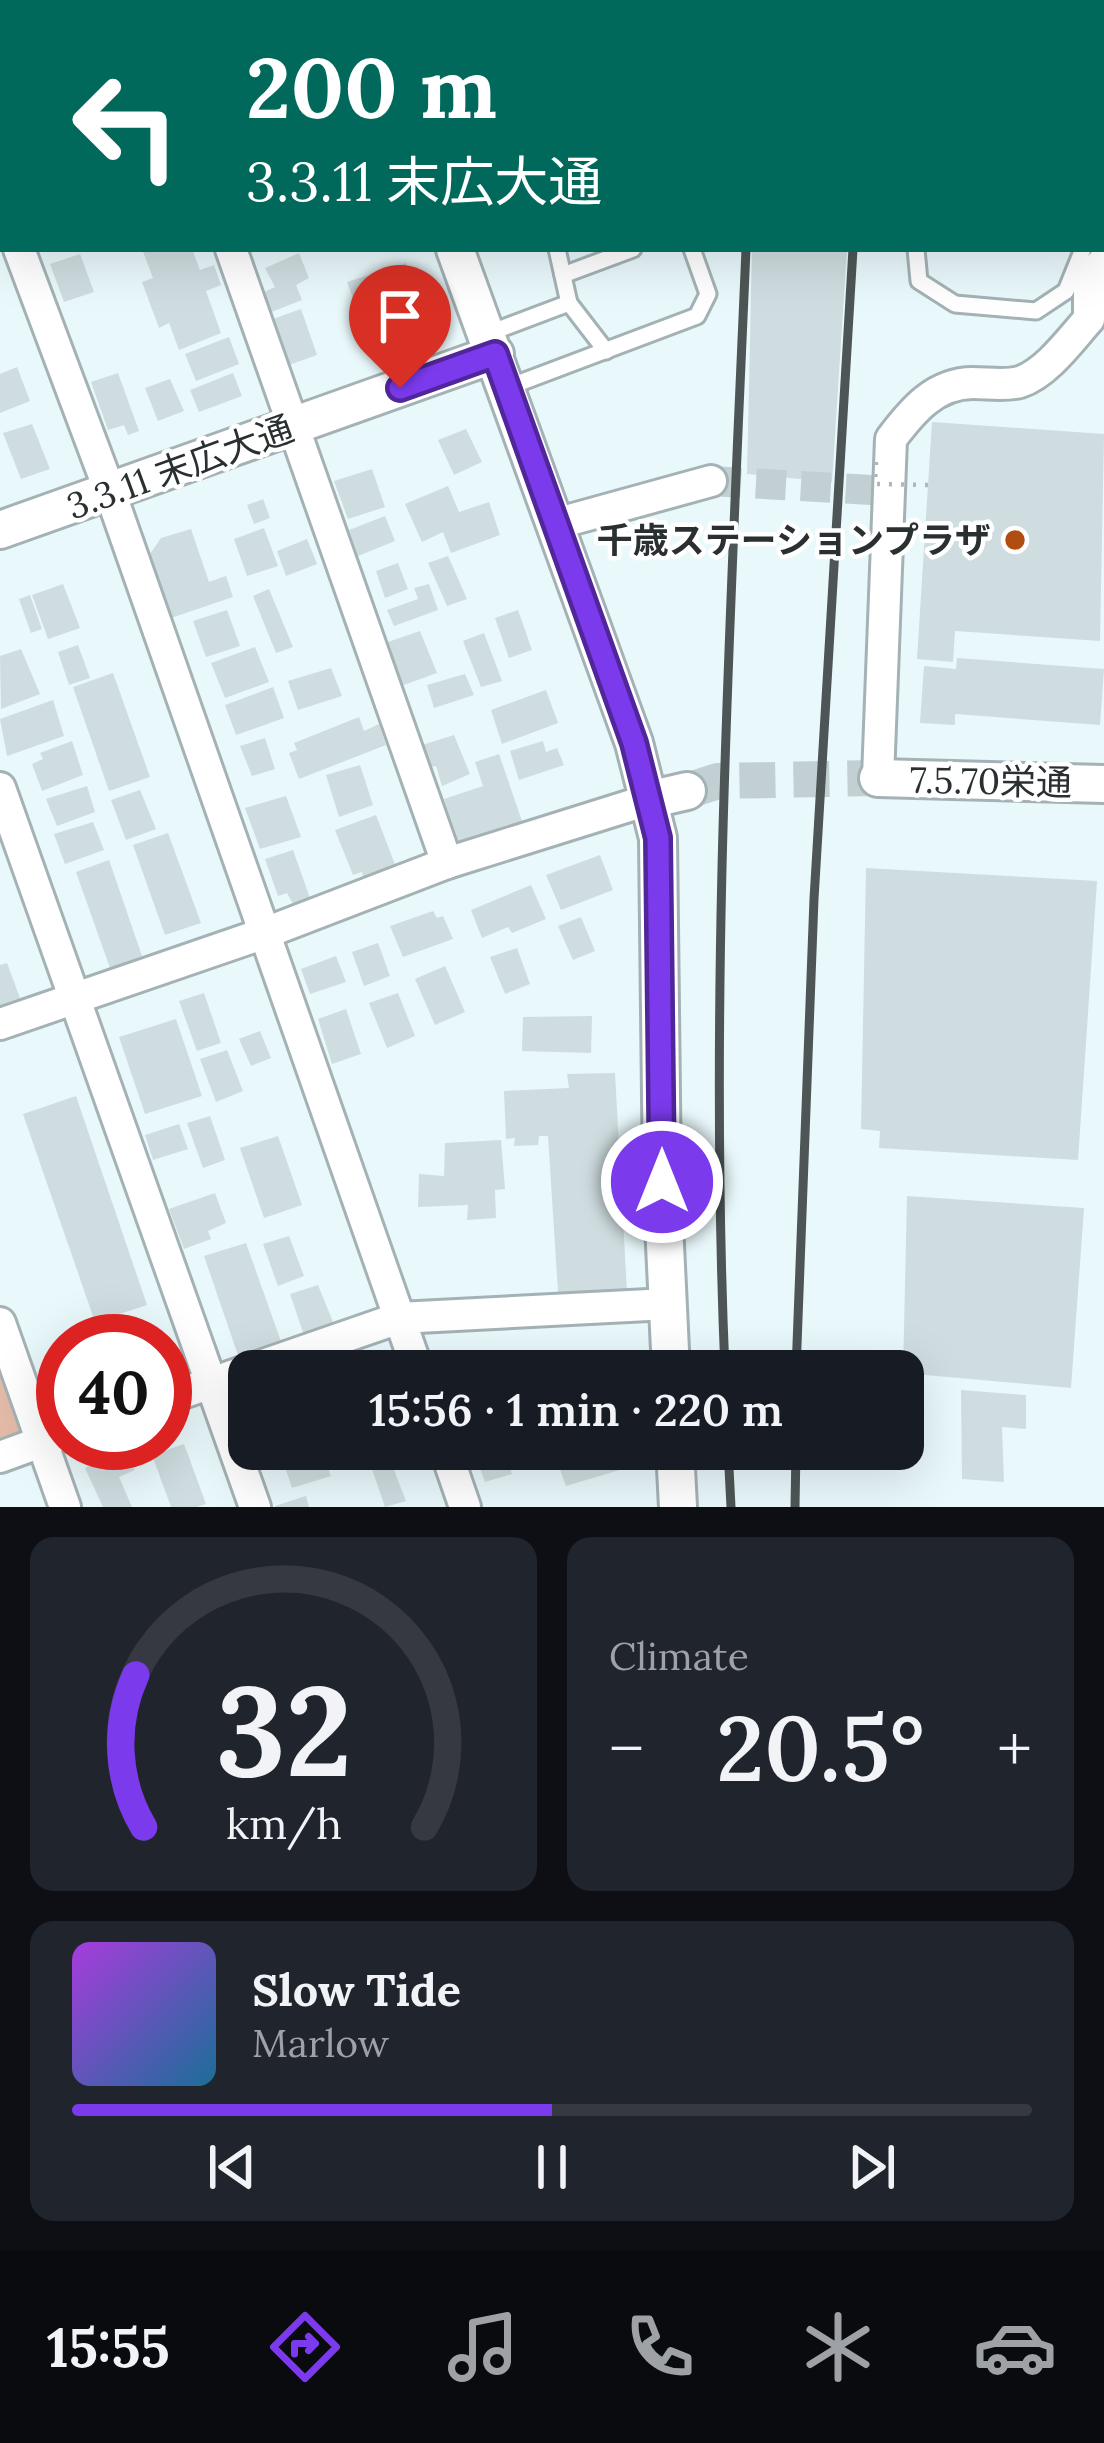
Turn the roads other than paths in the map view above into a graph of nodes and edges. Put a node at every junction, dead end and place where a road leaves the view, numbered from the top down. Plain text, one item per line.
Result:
1 (21, 252) edge
2 (232, 252) edge
3 (456, 252) edge
4 (558, 252) edge
5 (625, 252) edge
6 (693, 252) edge
7 (916, 252) edge
8 (1082, 252) edge
9 (1104, 261) edge
10 (563, 275) junction
11 (569, 303) junction
12 (606, 351) junction
13 (496, 359) junction
14 (293, 427) junction
15 (711, 481) tunnel mouth
16 (110, 492) junction
17 (555, 524) junction
18 (0, 530) edge
19 (878, 778) joint
20 (1104, 784) edge
21 (0, 788) edge
22 (687, 790) tunnel mouth
23 (648, 800) junction
24 (448, 863) junction
25 (265, 933) junction
26 (74, 998) junction
27 (0, 1024) edge
28 (668, 1304) junction
29 (399, 1318) junction
30 (0, 1323) edge
31 (410, 1350) edge
32 (670, 1350) edge
33 (211, 1383) junction
34 (192, 1390) edge
35 (36, 1402) edge
36 (36, 1443) edge
37 (0, 1457) edge
38 (58, 1470) edge
39 (452, 1470) edge
40 (676, 1470) edge
41 (65, 1507) edge
42 (255, 1507) edge
43 (465, 1507) edge
44 (678, 1507) edge

1 - 16 street
2 - 14 street
3 - 13 street
4 - 10 lane
5 - 10 lane
6 - 12 lane
7 - 8 lane
9 - 19 street
10 - 11 lane
11 - 12 lane
11 - 13 lane
12 - 13 lane
13 - 14 street, 3.3.11 末広大通
13 - 17 street
14 - 16 street, 3.3.11 末広大通
14 - 24 street
15 - 17 street
16 - 18 street, 3.3.11 末広大通
16 - 25 street
17 - 23 street
19 - 20 street, 7.5.70栄通
21 - 26 street
22 - 23 street
23 - 24 street
23 - 28 street
24 - 25 street
25 - 26 street
25 - 29 street
26 - 27 street
26 - 33 street
28 - 29 street
28 - 32 street
29 - 31 street
29 - 33 street
30 - 35 street
33 - 34 street
33 - 42 street
36 - 37 street
38 - 41 street
39 - 43 street
40 - 44 street

